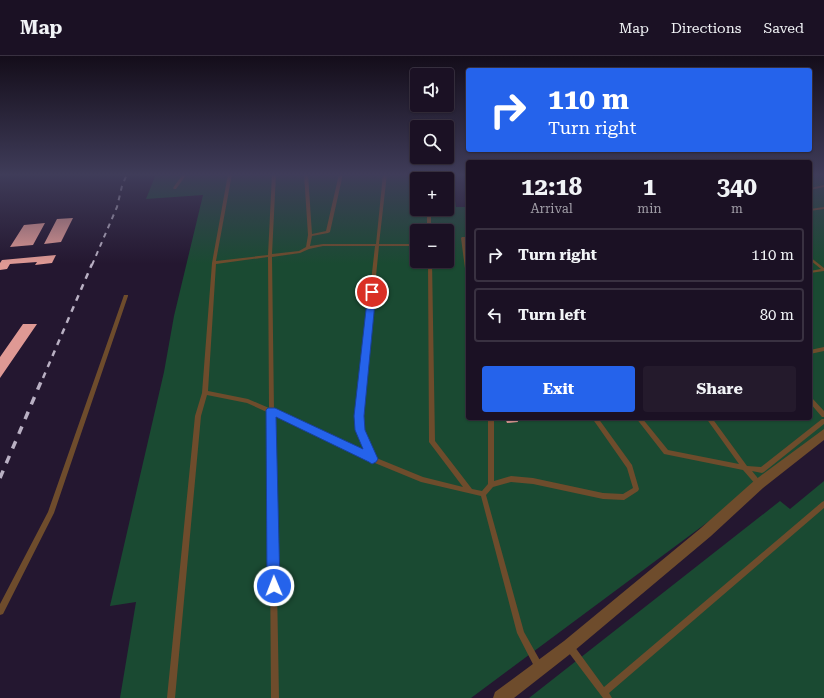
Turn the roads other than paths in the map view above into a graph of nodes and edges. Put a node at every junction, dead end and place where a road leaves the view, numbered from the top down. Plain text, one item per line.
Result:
1 (225, 204) edge
2 (273, 204) edge
3 (308, 204) edge
4 (334, 204) edge
5 (382, 204) edge
6 (824, 208) edge
7 (812, 210) edge
8 (310, 235) junction
9 (466, 238) edge
10 (377, 245) junction
11 (410, 245) edge
12 (308, 248) junction
13 (270, 255) junction
14 (466, 260) edge
15 (812, 260) edge
16 (214, 263) junction
17 (430, 268) edge
18 (824, 270) edge
19 (812, 272) edge
20 (126, 296) dead end
21 (824, 349) edge
22 (812, 352) edge
23 (205, 393) junction
24 (812, 401) edge
25 (271, 410) junction
26 (824, 415) edge
27 (491, 420) edge
28 (596, 420) edge
29 (642, 420) edge
30 (710, 420) edge
31 (824, 421) edge
32 (824, 434) edge
33 (372, 459) junction
34 (745, 468) junction
35 (759, 484) junction
36 (491, 485) junction
37 (470, 491) junction
38 (483, 494) junction
39 (824, 504) edge
40 (0, 611) edge
41 (569, 646) junction
42 (540, 668) junction
43 (606, 695) edge
44 (171, 698) edge
45 (275, 698) edge
46 (501, 698) edge

1 - 16 lane
2 - 13 lane
3 - 8 lane
4 - 8 lane
5 - 10 lane
6 - 7 lane
8 - 12 lane
9 - 14 lane
10 - 11 lane
10 - 12 lane
10 - 33 lane
12 - 13 lane
13 - 16 lane
13 - 25 lane
15 - 18 lane
16 - 23 lane
17 - 37 lane
18 - 19 lane
20 - 40 lane
21 - 22 lane
23 - 25 lane
23 - 44 lane
24 - 26 lane
25 - 33 lane
25 - 45 lane
27 - 36 lane
28 - 36 lane
29 - 34 lane
30 - 34 lane
31 - 34 lane
32 - 35 street
33 - 37 lane
34 - 35 lane
35 - 41 street
36 - 38 lane
37 - 38 lane
38 - 42 lane
39 - 43 lane
41 - 42 street
41 - 43 lane
42 - 46 street

